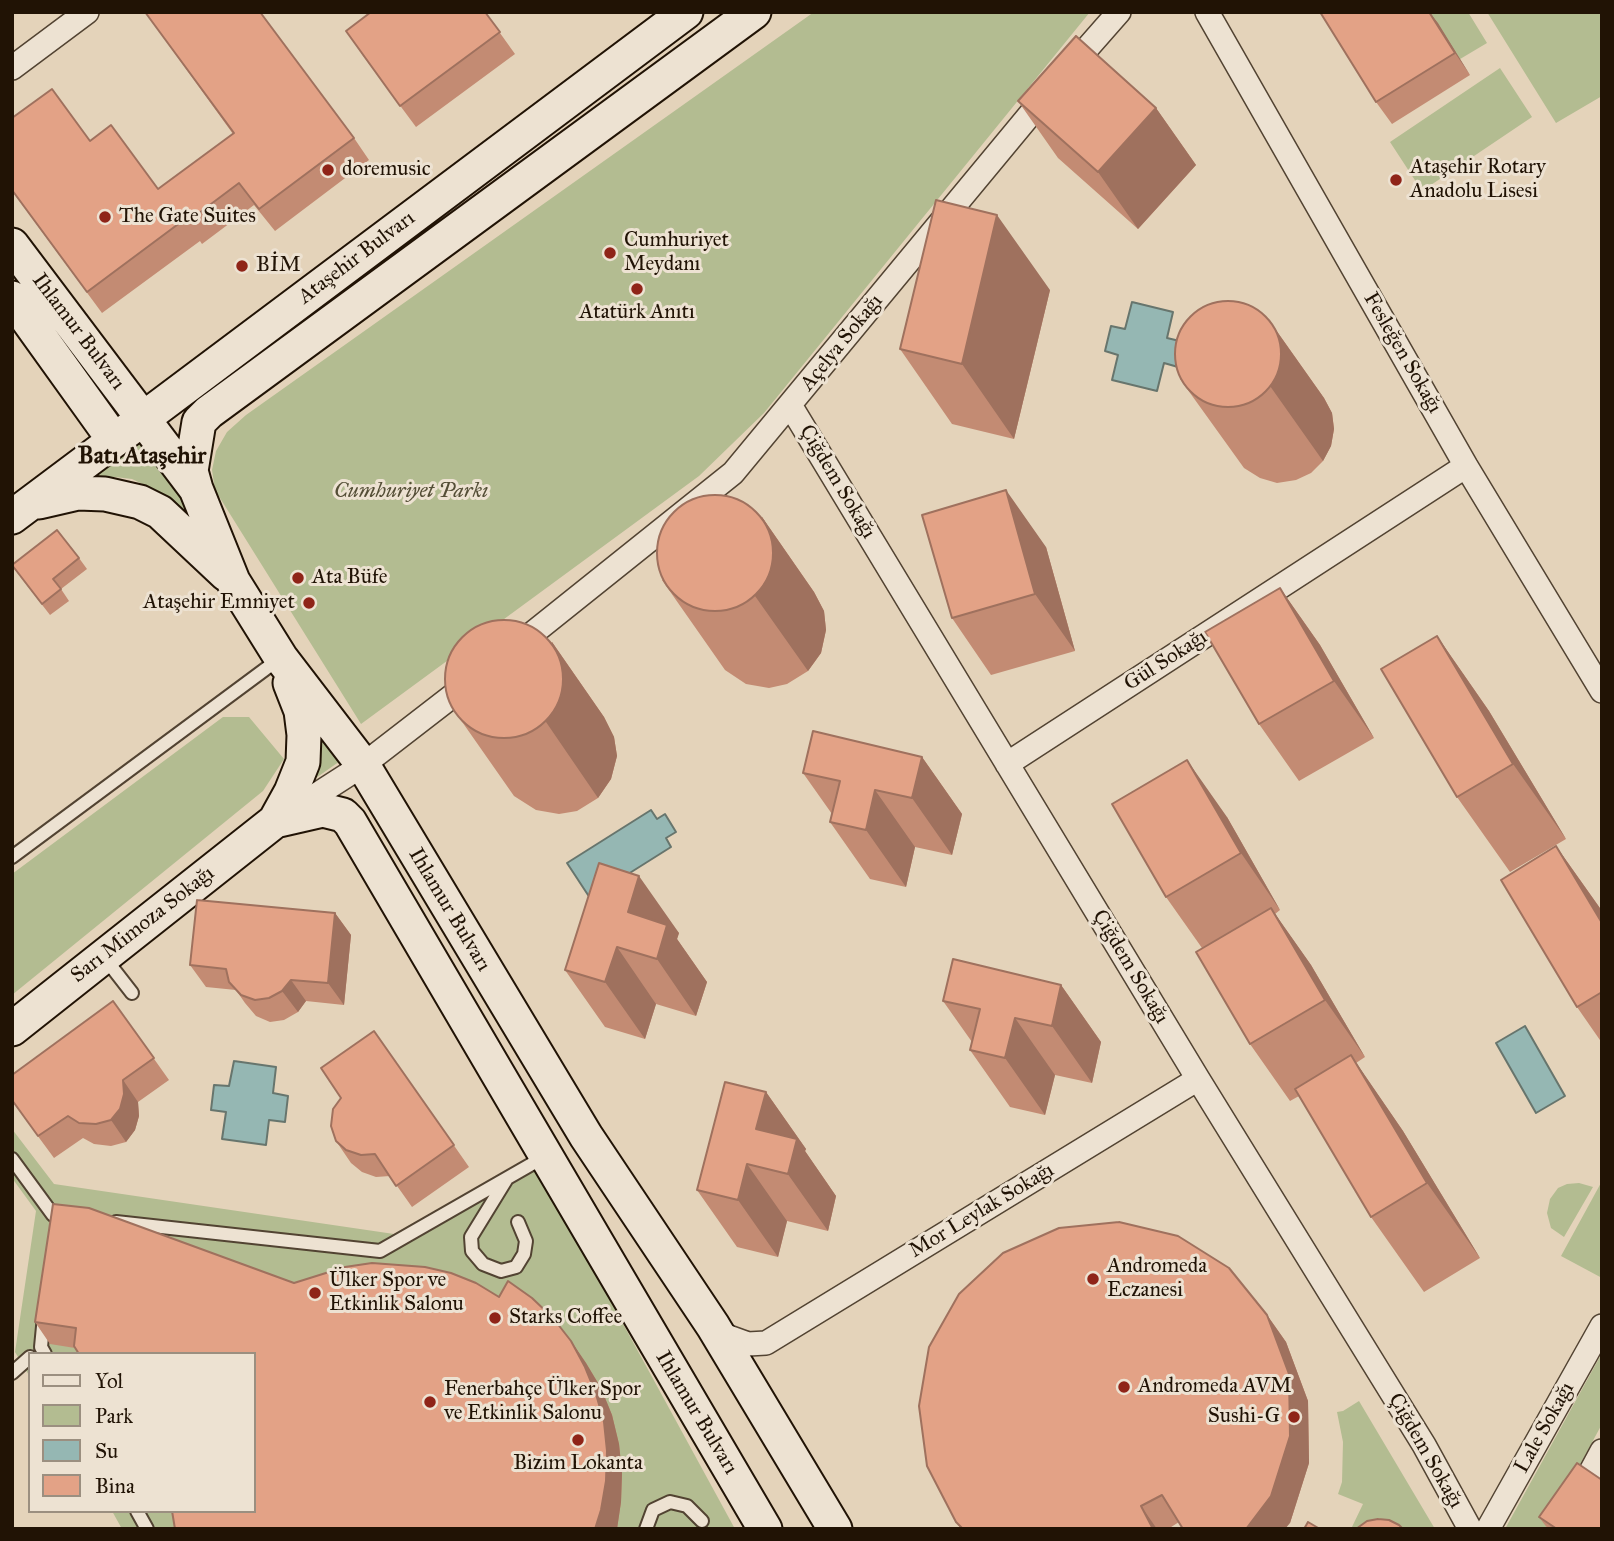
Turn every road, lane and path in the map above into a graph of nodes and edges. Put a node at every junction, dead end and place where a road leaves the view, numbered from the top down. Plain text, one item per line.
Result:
1 (87, 12) edge
2 (686, 12) edge
3 (754, 12) edge
4 (1119, 12) edge
5 (1207, 12) edge
6 (12, 68) edge
7 (12, 245) edge
8 (12, 298) edge
9 (790, 405) junction
10 (144, 419) junction
11 (114, 440) junction
12 (1466, 467) junction
13 (196, 489) junction
14 (21, 511) edge
15 (233, 581) junction
16 (281, 657) junction
17 (1602, 691) edge
18 (1007, 764) junction
19 (363, 765) junction
20 (275, 821) junction
21 (12, 857) edge
22 (104, 957) junction
23 (132, 993) dead end
24 (12, 1029) edge
25 (1198, 1079) junction
26 (544, 1157) junction
27 (12, 1159) edge
28 (508, 1177) junction
29 (67, 1216) edge
30 (107, 1221) edge
31 (518, 1222) dead end
32 (45, 1307) edge
33 (713, 1326) junction
34 (1602, 1326) edge
35 (766, 1343) joint
36 (37, 1352) edge
37 (28, 1360) edge
38 (12, 1373) edge
39 (1602, 1451) edge
40 (138, 1513) edge
41 (702, 1521) dead end
42 (147, 1529) edge
43 (646, 1529) edge
44 (765, 1529) edge
45 (835, 1529) edge
46 (1470, 1529) edge
47 (1488, 1529) edge
48 (1560, 1529) edge

1 - 6 street
2 - 10 main road, Ataşehir Bulvarı
3 - 13 main road, Ataşehir Bulvarı
4 - 9 street, Açelya Sokağı
5 - 12 street, Fesleğen Sokağı
7 - 10 main road, Ihlamur Bulvarı
8 - 11 main road, Ihlamur Bulvarı
9 - 18 street, Çiğdem Sokağı
9 - 19 street, Açelya Sokağı
10 - 11 main road, Ataşehir Bulvarı
10 - 13 main road, Ihlamur Bulvarı
11 - 14 main road, Ataşehir Bulvarı
12 - 17 street, Fesleğen Sokağı
12 - 18 street, Gül Sokağı
13 - 15 main road, Ihlamur Bulvarı
14 - 15 main road
15 - 16 main road, Ihlamur Bulvarı
16 - 19 main road, Ihlamur Bulvarı
16 - 20 main road
16 - 21 lane
18 - 25 street, Çiğdem Sokağı
19 - 20 street, Açelya Sokağı
19 - 33 main road, Ihlamur Bulvarı
20 - 22 main road, Sarı Mimoza Sokağı
20 - 26 main road, Ihlamur Bulvarı
22 - 23 lane
22 - 24 main road, Sarı Mimoza Sokağı
25 - 35 street, Mor Leylak Sokağı
25 - 46 street, Çiğdem Sokağı
26 - 28 lane
26 - 44 main road, Ihlamur Bulvarı
27 - 29 lane
28 - 30 lane
28 - 31 lane
32 - 36 lane
33 - 35 street, Ihlamur Bulvarı
33 - 45 main road, Ihlamur Bulvarı
34 - 47 street, Lale Sokağı
37 - 38 lane
39 - 48 street
40 - 42 lane
41 - 43 lane

